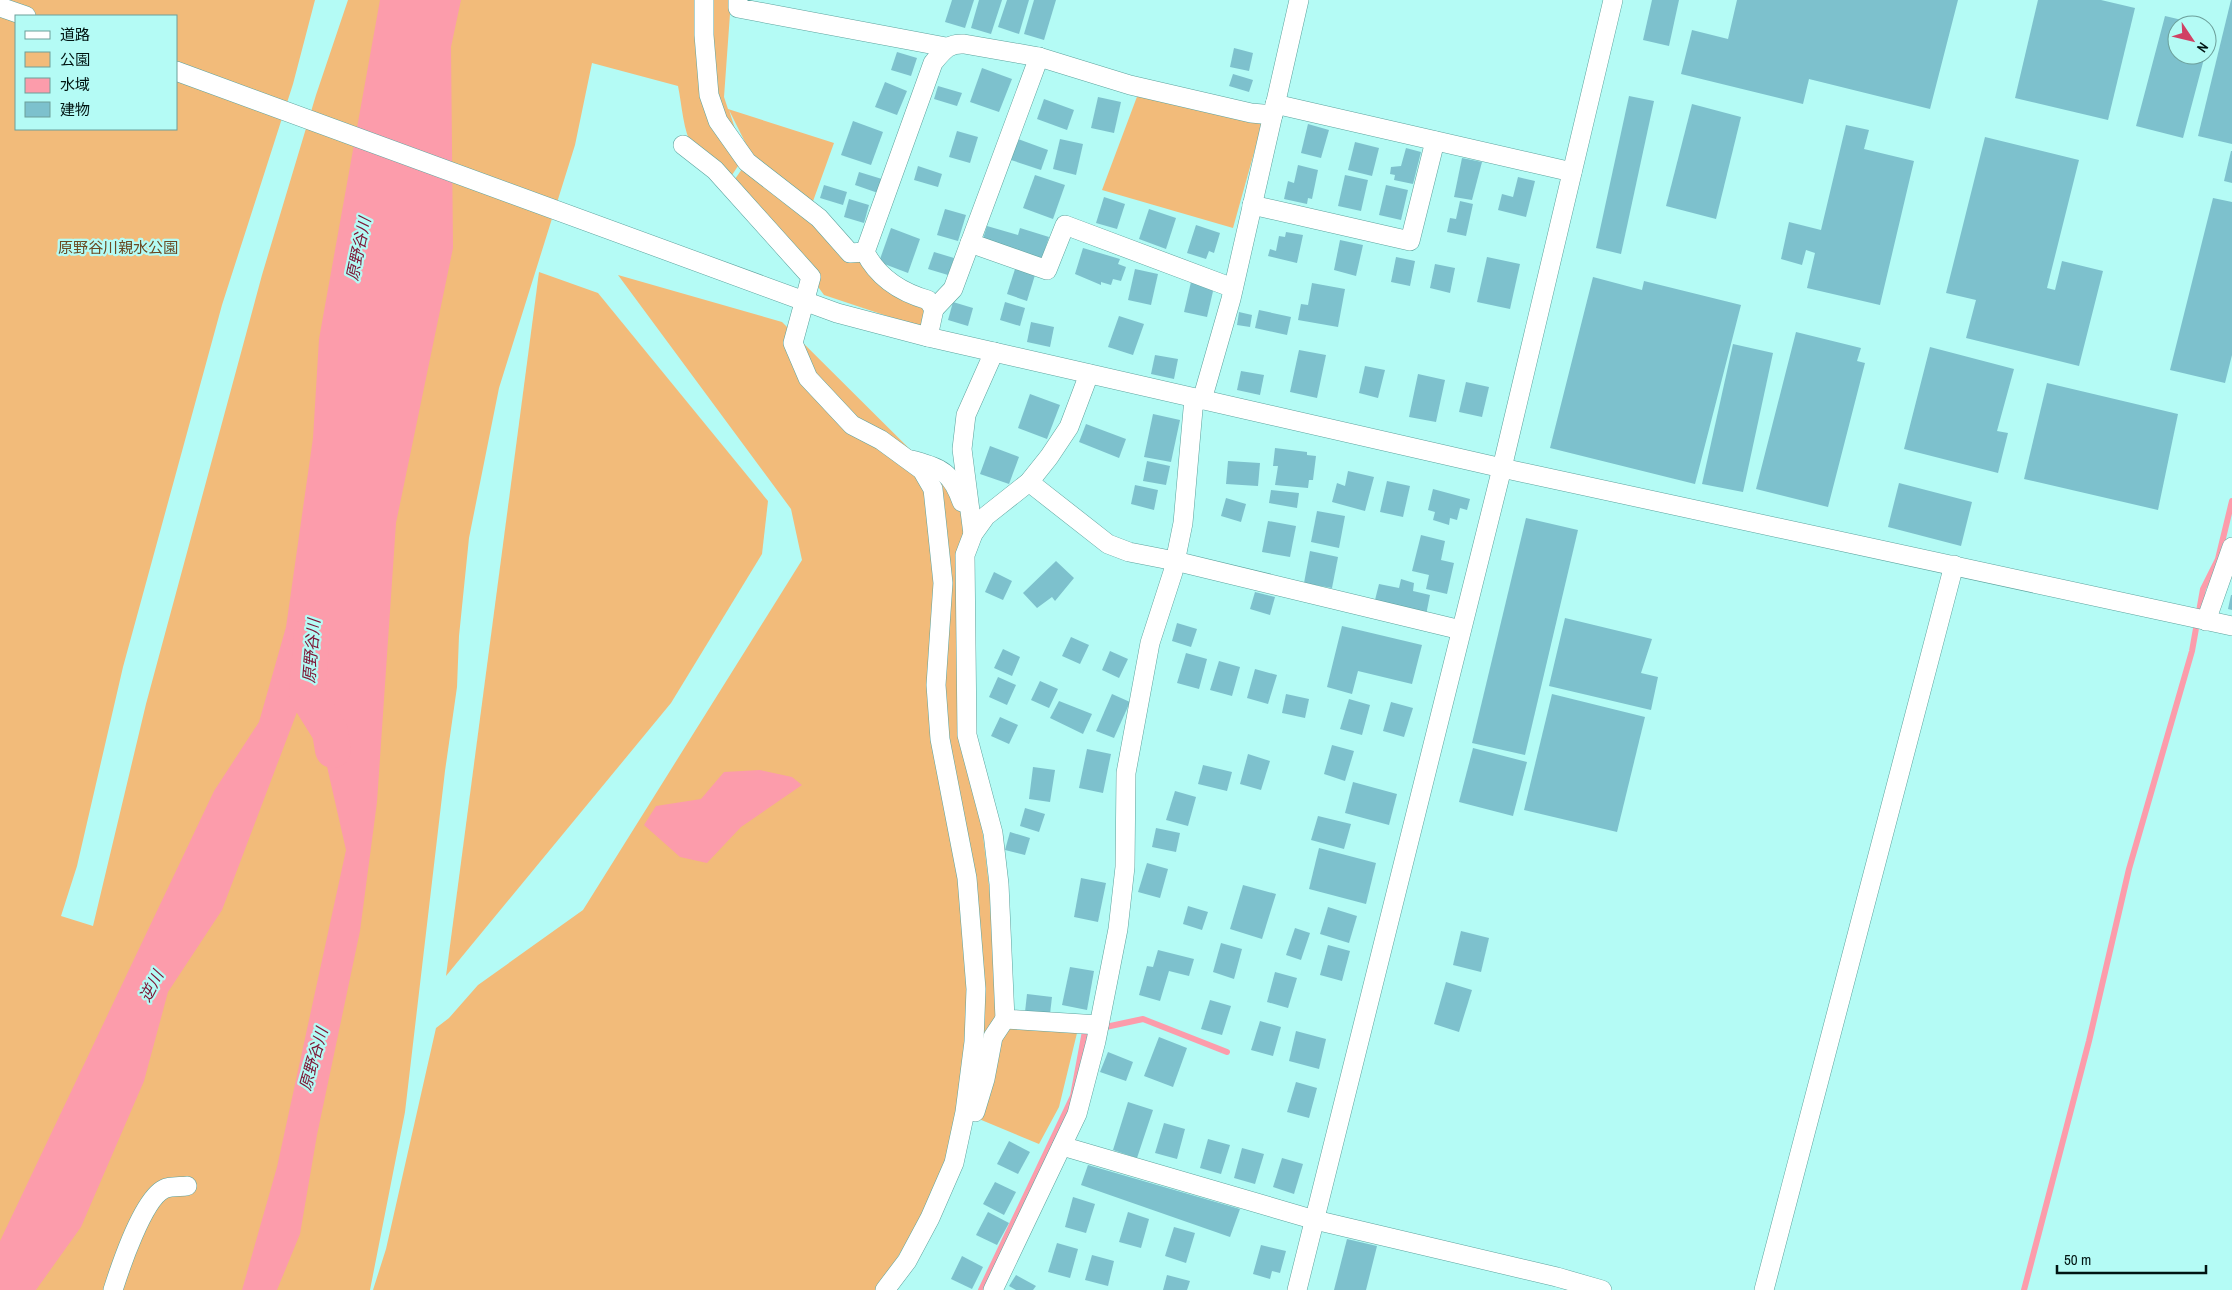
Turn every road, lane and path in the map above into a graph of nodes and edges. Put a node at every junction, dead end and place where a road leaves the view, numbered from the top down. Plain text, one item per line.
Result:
1 (704, 0) edge
2 (738, 0) edge
3 (1299, 0) edge
4 (1613, 0) edge
5 (0, 7) edge
6 (23, 15) edge
7 (946, 47) junction
8 (1039, 57) junction
9 (178, 72) edge
10 (1274, 109) junction
11 (1435, 141) junction
12 (682, 145) dead end
13 (747, 162) junction
14 (1572, 172) junction
15 (725, 181) junction
16 (1252, 205) junction
17 (970, 243) junction
18 (865, 252) junction
19 (1233, 288) junction
20 (806, 303) junction
21 (934, 309) junction
22 (928, 337) junction
23 (994, 352) junction
24 (1089, 374) junction
25 (1198, 399) junction
26 (904, 457) junction
27 (1502, 468) junction
28 (1028, 482) junction
29 (973, 534) junction
30 (2232, 547) edge
31 (1175, 561) junction
32 (1954, 565) junction
33 (2206, 621) junction
34 (2232, 626) edge
35 (1461, 630) junction
36 (1005, 1019) junction
37 (1099, 1025) junction
38 (1062, 1146) junction
39 (954, 1163) junction
40 (187, 1186) dead end
41 (1315, 1220) junction
42 (113, 1290) edge
43 (885, 1290) edge
44 (993, 1290) edge
45 (1296, 1290) edge
46 (1602, 1290) edge
47 (1764, 1290) edge

1 - 13 street
2 - 7 street
3 - 10 street
4 - 14 street
5 - 6 street
7 - 8 street
7 - 18 street
8 - 10 street
8 - 17 street
9 - 20 street
10 - 11 street
10 - 16 street
11 - 14 street
11 - 16 street
12 - 15 street
13 - 15 street
13 - 18 street
14 - 27 street
15 - 20 street
16 - 19 street
17 - 19 street
17 - 21 street
18 - 21 street
19 - 25 street
20 - 22 street
20 - 26 street
21 - 22 street
22 - 23 street
23 - 24 street
23 - 29 street
24 - 25 street
24 - 28 street
25 - 27 street
25 - 31 street
26 - 29 street
26 - 39 street
27 - 32 street
27 - 35 street
28 - 29 street
28 - 31 street
29 - 36 street
30 - 33 street
31 - 35 street
31 - 37 street
32 - 33 street
32 - 47 street
33 - 34 street
35 - 41 street
36 - 37 street
36 - 39 street
37 - 38 street
38 - 41 street
38 - 44 street
39 - 43 street
40 - 42 street
41 - 45 street
41 - 46 street

